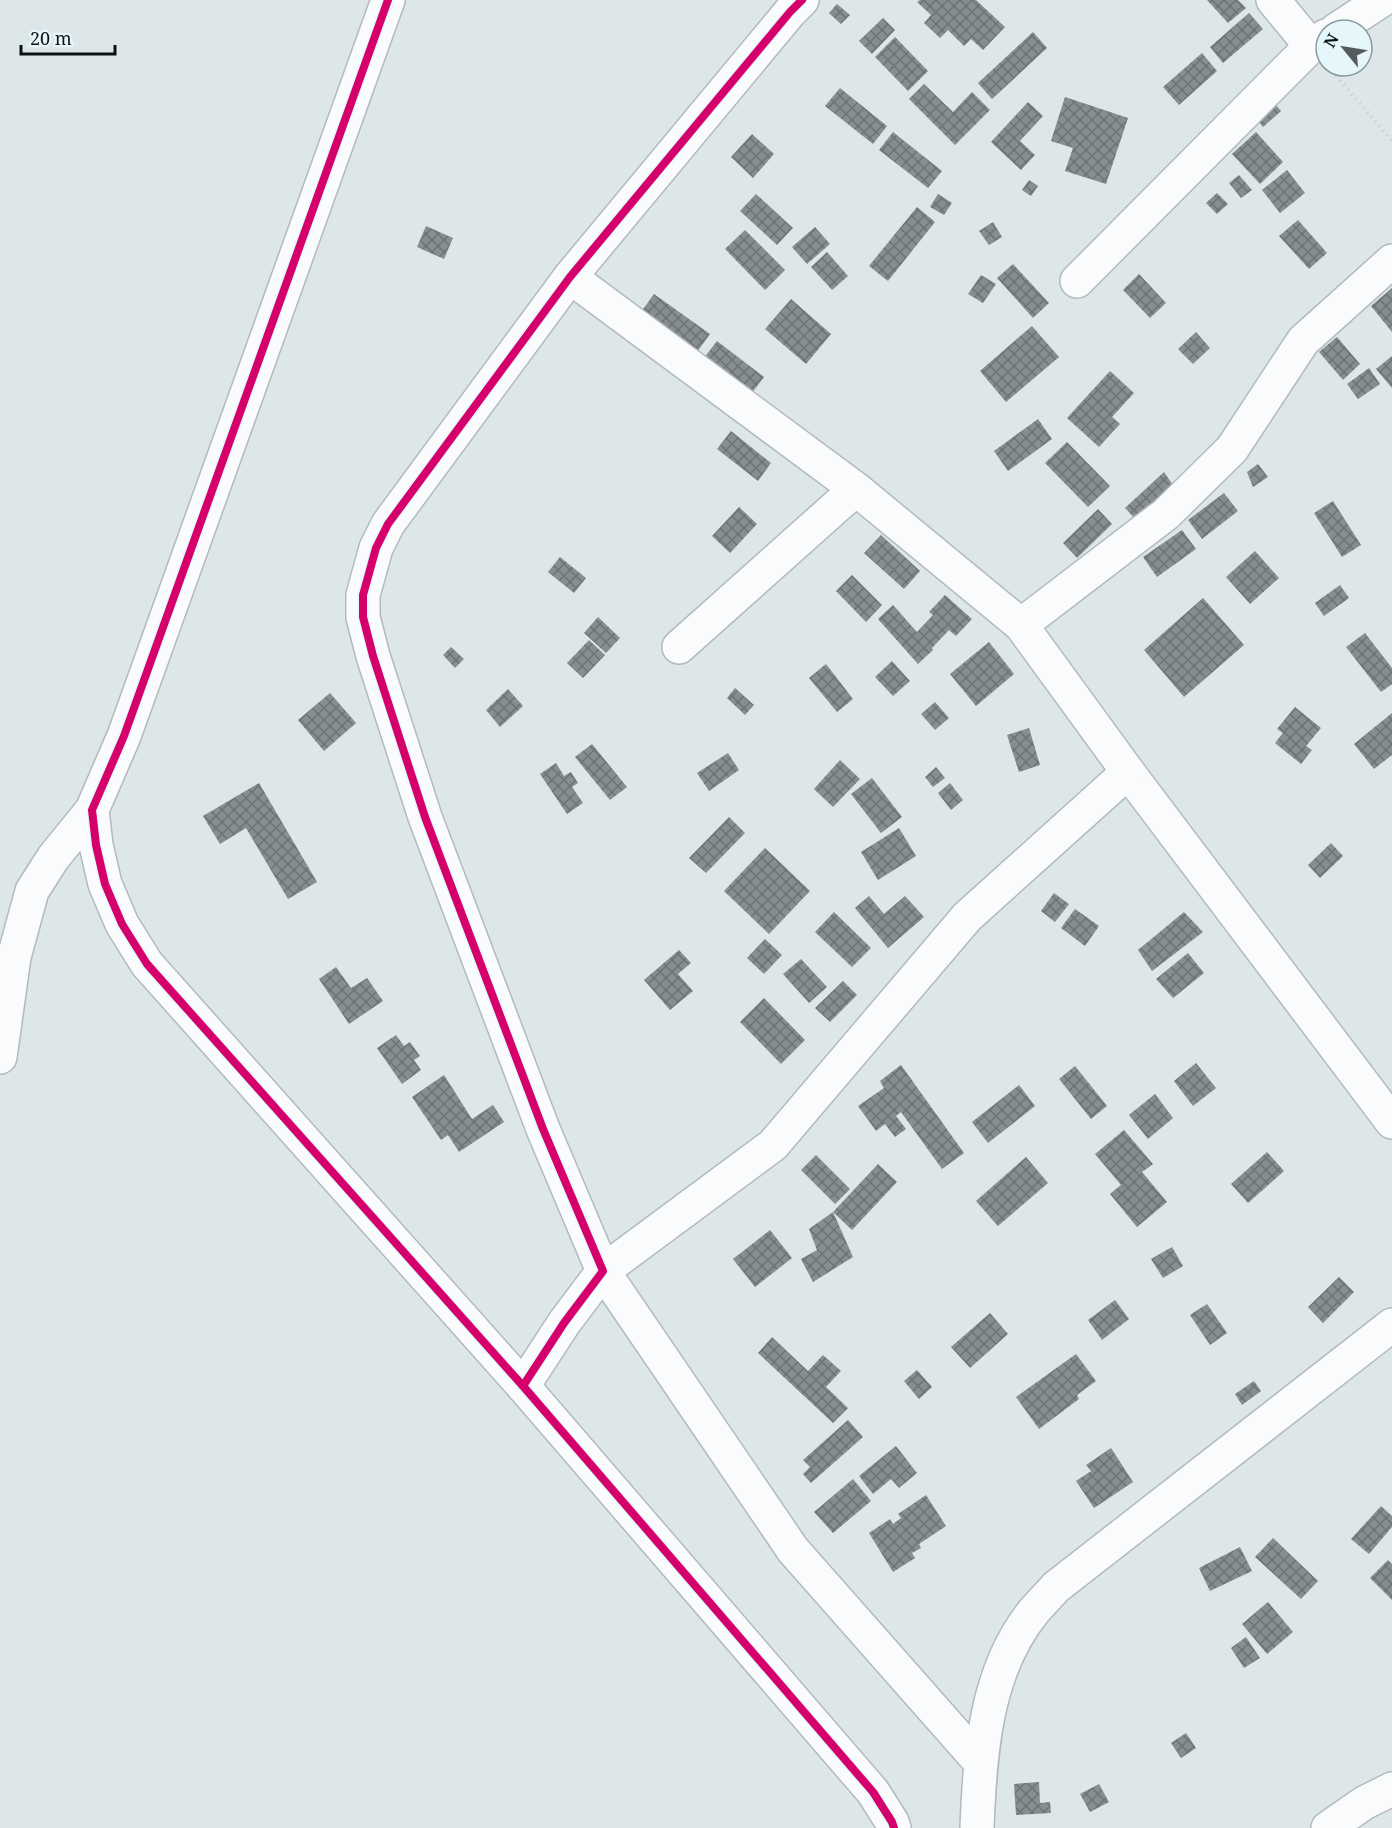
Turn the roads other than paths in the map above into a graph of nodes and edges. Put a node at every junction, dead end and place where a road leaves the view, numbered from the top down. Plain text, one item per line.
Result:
1 (388, 0) edge
2 (802, 0) edge
3 (1273, 0) edge
4 (1382, 0) edge
5 (1359, 18) edge
6 (1314, 35) edge
7 (1314, 55) edge
8 (1392, 261) edge
9 (570, 277) junction
10 (1077, 281) dead end
11 (856, 489) junction
12 (1020, 625) junction
13 (679, 647) dead end
14 (1128, 771) junction
15 (92, 810) junction
16 (0, 1057) edge
17 (1392, 1122) edge
18 (603, 1271) junction
19 (1392, 1325) edge
20 (523, 1386) junction
21 (980, 1762) junction
22 (1392, 1789) edge
23 (894, 1828) edge
24 (977, 1828) edge
25 (1328, 1828) edge

1 - 15 street
2 - 9 street
3 - 6 street
4 - 5 street
7 - 10 street
8 - 12 street
9 - 11 street
9 - 18 street
11 - 12 street
11 - 13 street
12 - 14 street
14 - 17 street
14 - 18 street
15 - 16 street
15 - 20 street
18 - 20 street
18 - 21 street
19 - 21 street
20 - 23 street
21 - 24 street
22 - 25 street

